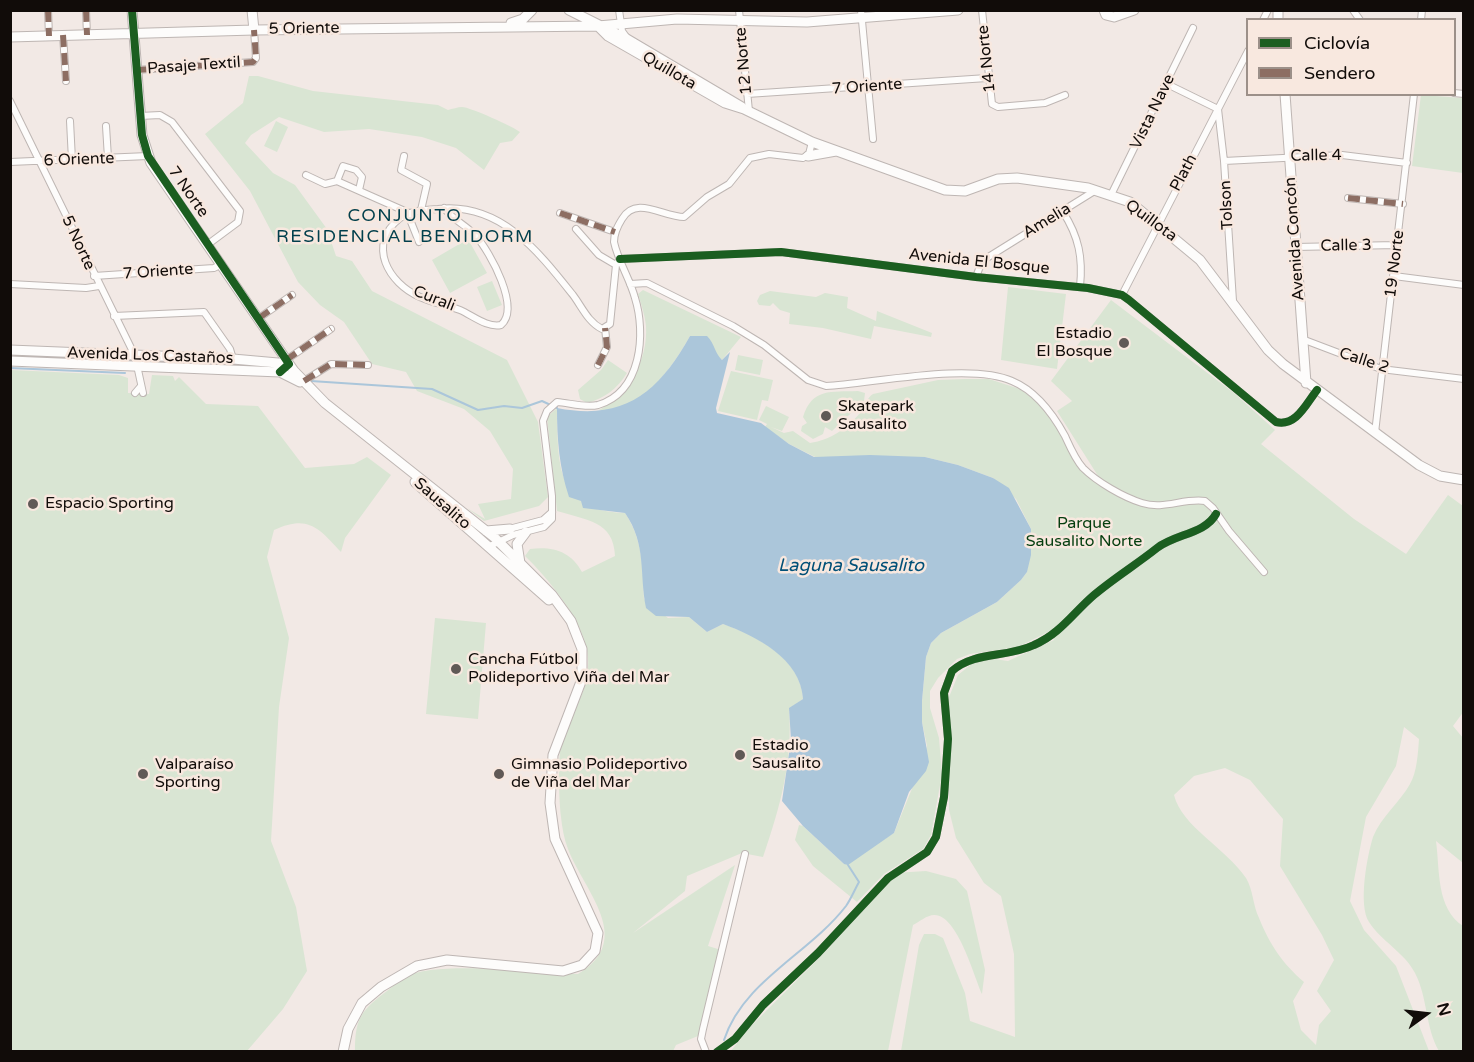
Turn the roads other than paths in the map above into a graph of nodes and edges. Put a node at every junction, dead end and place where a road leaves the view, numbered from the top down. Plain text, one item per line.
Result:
1 (48, 10) edge
2 (86, 10) edge
3 (132, 10) edge
4 (252, 10) edge
5 (532, 10) edge
6 (569, 10) edge
7 (619, 10) edge
8 (739, 10) edge
9 (958, 10) edge
10 (982, 10) edge
11 (1104, 10) edge
12 (1134, 10) edge
13 (933, 12) edge
14 (861, 14) edge
15 (740, 21) junction
16 (620, 23) junction
17 (503, 26) junction
18 (598, 26) junction
19 (1193, 28) dead end
20 (254, 30) junction
21 (134, 34) junction
22 (63, 35) junction
23 (87, 35) junction
24 (49, 36) junction
25 (10, 37) edge
26 (627, 39) junction
27 (1246, 55) edge
28 (136, 70) junction
29 (987, 78) junction
30 (66, 81) dead end
31 (1167, 84) junction
32 (868, 86) junction
33 (747, 94) junction
34 (1065, 95) dead end
35 (1285, 96) edge
36 (1414, 96) edge
37 (10, 101) edge
38 (1218, 109) junction
39 (746, 110) junction
40 (140, 116) junction
41 (70, 121) dead end
42 (106, 126) dead end
43 (873, 139) dead end
44 (812, 142) junction
45 (836, 151) junction
46 (148, 156) junction
47 (404, 156) dead end
48 (808, 156) junction
49 (1290, 157) junction
50 (108, 158) junction
51 (72, 160) junction
52 (1224, 161) junction
53 (10, 162) edge
54 (39, 162) junction
55 (1407, 163) junction
56 (306, 175) dead end
57 (338, 181) junction
58 (359, 190) junction
59 (1096, 190) junction
60 (1111, 195) junction
61 (1348, 198) dead end
62 (1403, 204) junction
63 (444, 208) junction
64 (421, 210) junction
65 (407, 212) junction
66 (1063, 212) junction
67 (560, 213) dead end
68 (1158, 223) junction
69 (576, 229) dead end
70 (615, 232) junction
71 (419, 242) dead end
72 (1397, 244) junction
73 (207, 245) junction
74 (1295, 247) junction
75 (618, 262) junction
76 (222, 264) junction
77 (94, 276) junction
78 (1394, 276) junction
79 (976, 277) junction
80 (10, 284) edge
81 (630, 284) junction
82 (1464, 285) edge
83 (99, 286) junction
84 (1080, 287) junction
85 (292, 295) dead end
86 (1122, 295) junction
87 (1233, 301) junction
88 (114, 316) junction
89 (259, 318) junction
90 (605, 328) junction
91 (331, 329) dead end
92 (1302, 339) junction
93 (10, 350) edge
94 (135, 356) junction
95 (233, 359) junction
96 (10, 361) edge
97 (288, 362) junction
98 (368, 365) dead end
99 (598, 365) dead end
100 (139, 368) junction
101 (1381, 369) junction
102 (280, 372) junction
103 (1464, 379) edge
104 (1306, 383) junction
105 (307, 384) junction
106 (141, 386) junction
107 (1317, 390) junction
108 (135, 393) dead end
109 (143, 393) dead end
110 (1375, 433) junction
111 (395, 461) junction
112 (1464, 480) edge
113 (552, 512) junction
114 (1216, 514) junction
115 (510, 529) junction
116 (486, 531) junction
117 (526, 532) junction
118 (495, 542) junction
119 (520, 562) junction
120 (1264, 572) dead end
121 (561, 608) junction
122 (746, 854) dead end
123 (343, 1052) edge
124 (706, 1052) edge
125 (717, 1052) edge

1 - 24 street
2 - 23 street
3 - 21 main road, 7 Norte
4 - 20 main road
5 - 17 main road
6 - 18 main road, Quillota
7 - 16 street
8 - 15 street, 12 Norte
9 - 13 main road
10 - 29 street, 14 Norte
11 - 12 main road
13 - 14 main road
14 - 15 main road
14 - 32 street
15 - 16 main road
15 - 33 street, 12 Norte
16 - 18 main road
16 - 26 street
17 - 18 main road, 5 Oriente
17 - 20 main road, 5 Oriente
18 - 26 main road, Quillota
18 - 39 main road, Quillota
19 - 31 street, Vista Nave
20 - 21 main road, 5 Oriente
20 - 28 street, Pasaje Textil
21 - 23 main road, 5 Oriente
21 - 28 main road, 7 Norte
22 - 23 main road, 5 Oriente
22 - 24 main road, 5 Oriente
22 - 30 street
24 - 25 main road, 5 Oriente
26 - 39 main road, Quillota
27 - 38 street, Plath
28 - 40 main road, 7 Norte
29 - 32 street, 7 Oriente
29 - 34 street, 14 Norte
31 - 38 street
31 - 60 street, Vista Nave
32 - 33 street, 7 Oriente
32 - 43 street
33 - 39 street, 12 Norte
35 - 49 main road, Avenida Concón
36 - 55 street, 19 Norte
37 - 54 street, 5 Norte
38 - 52 street, Tolson
38 - 68 street, Plath
39 - 44 main road, Quillota
40 - 46 main road, 7 Norte
40 - 73 street
41 - 51 street
42 - 50 street
44 - 45 main road, Quillota
44 - 48 street
45 - 48 main road
45 - 59 main road, Quillota
46 - 50 street, 6 Oriente
46 - 73 main road, 7 Norte
47 - 64 street
48 - 70 street
49 - 52 street, Calle 4
49 - 55 street, Calle 4
49 - 74 main road, Avenida Concón
50 - 51 street, 6 Oriente
51 - 54 street, 6 Oriente
52 - 87 street, Tolson
53 - 54 street, 6 Oriente
54 - 77 street, 5 Norte
55 - 62 street, 19 Norte
56 - 57 street
57 - 58 street
57 - 58 street
58 - 65 street
59 - 60 main road, Quillota
59 - 66 street, Amelia
60 - 68 main road, Quillota
61 - 62 street
62 - 72 street, 19 Norte
63 - 64 street
63 - 65 street, Curali
63 - 90 street
64 - 65 street
65 - 71 street
66 - 79 street, Amelia
66 - 84 street
67 - 70 street
68 - 86 street, Plath
68 - 87 main road, Quillota
69 - 75 street
70 - 75 street
72 - 74 street, Calle 3
72 - 78 street, 19 Norte
73 - 76 main road, 7 Norte
74 - 92 main road, Avenida Concón
75 - 79 street, Avenida El Bosque
75 - 81 street
75 - 90 street
76 - 77 street, 7 Oriente
76 - 89 main road, 7 Norte
77 - 83 street, 5 Norte
78 - 82 street
78 - 101 street, 19 Norte
79 - 84 street, Avenida El Bosque
80 - 83 street, 7 Oriente
81 - 113 street
81 - 114 street
83 - 88 street, 5 Norte
84 - 86 street, Avenida El Bosque
85 - 89 street
86 - 107 street, Avenida El Bosque
87 - 104 main road, Quillota
88 - 94 street, 5 Norte
88 - 95 street
89 - 97 main road, 7 Norte
90 - 99 street
91 - 97 street
92 - 101 street, Calle 2
92 - 104 main road, Avenida Concón
93 - 94 main road, Avenida Los Castaños
94 - 95 main road, Avenida Los Castaños
94 - 100 street, 5 Norte
95 - 97 main road, Avenida Los Castaños
96 - 100 main road, Avenida Los Castaños
97 - 102 main road
97 - 105 main road, Sausalito
98 - 105 street
100 - 102 main road, Avenida Los Castaños
100 - 106 street, 5 Norte
101 - 103 street, Calle 2
101 - 110 street, 19 Norte
102 - 105 main road, Sausalito
104 - 107 main road, Quillota
105 - 111 main road, Sausalito
106 - 108 street
106 - 109 street, 5 Norte
107 - 110 main road, Quillota
110 - 112 main road, Quillota
111 - 116 main road, Sausalito
111 - 118 main road, Sausalito
113 - 115 street
113 - 117 street
114 - 120 street
114 - 125 street
115 - 116 main road
115 - 118 street
116 - 118 main road, Sausalito
117 - 118 street
117 - 119 main road
118 - 119 main road
118 - 121 main road
119 - 121 main road
121 - 123 main road
122 - 124 street

